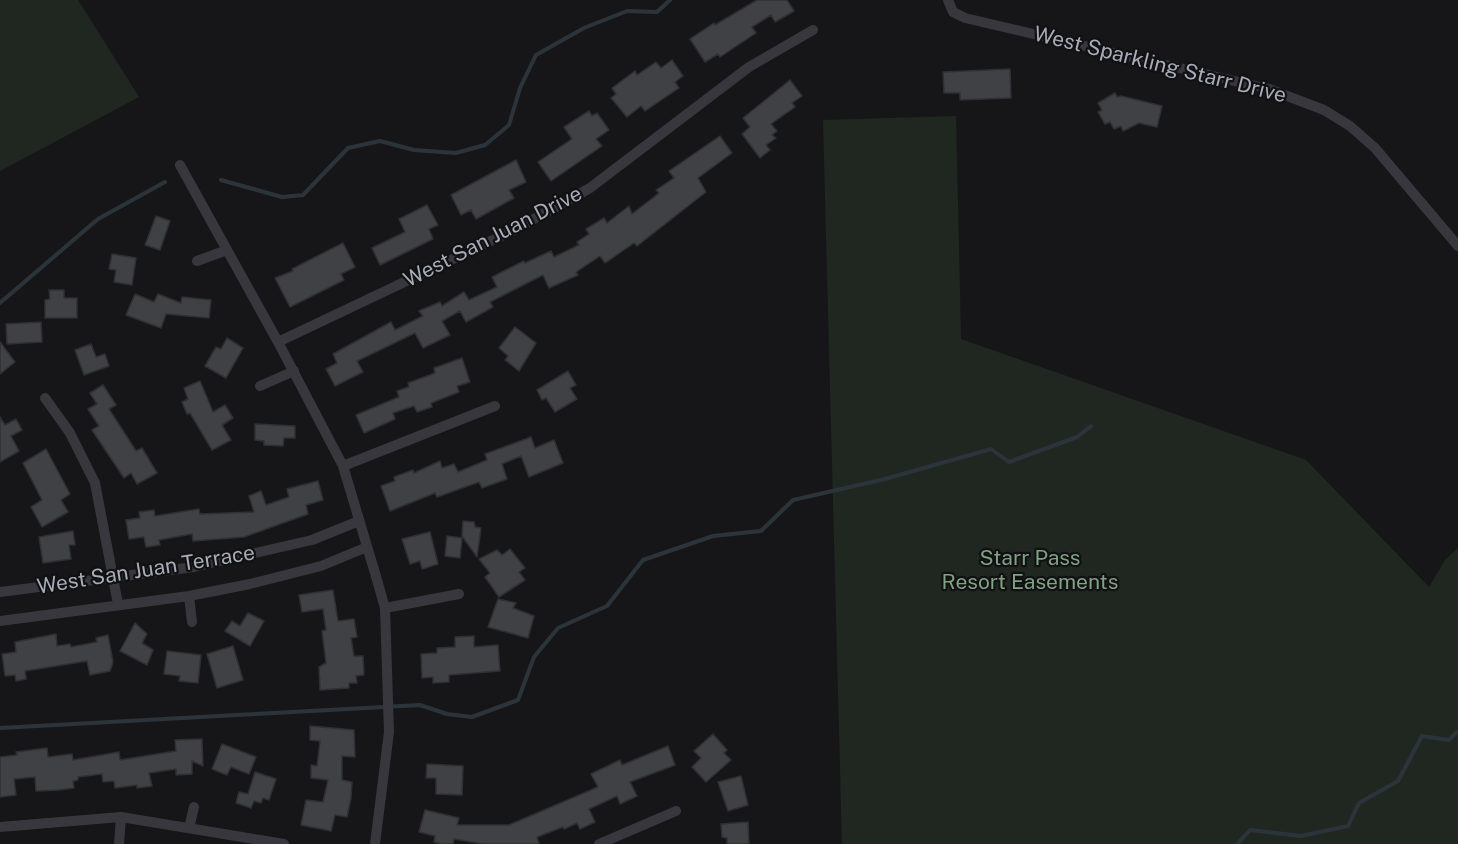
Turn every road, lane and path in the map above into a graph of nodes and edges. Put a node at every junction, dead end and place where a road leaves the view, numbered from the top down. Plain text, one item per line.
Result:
1 (949, 4) edge
2 (813, 30) dead end
3 (180, 165) dead end
4 (1458, 246) edge
5 (227, 250) junction
6 (197, 261) dead end
7 (278, 342) junction
8 (294, 371) junction
9 (260, 387) dead end
10 (45, 398) dead end
11 (495, 406) dead end
12 (343, 466) junction
13 (359, 521) junction
14 (368, 547) junction
15 (113, 576) junction
16 (0, 592) edge
17 (459, 594) dead end
18 (189, 596) junction
19 (118, 604) junction
20 (385, 608) junction
21 (0, 621) edge
22 (192, 622) dead end
23 (194, 807) dead end
24 (676, 812) dead end
25 (121, 817) junction
26 (0, 827) edge
27 (189, 828) junction
28 (612, 842) edge
29 (119, 844) edge
30 (284, 844) edge
31 (375, 844) edge
32 (599, 844) edge

1 - 4 street, West Sparkling Starr Drive
2 - 7 street, West San Juan Drive
3 - 5 street
5 - 6 street
5 - 7 street
7 - 8 street
8 - 9 street
8 - 12 street
10 - 15 street
11 - 12 street
12 - 13 street
13 - 14 street
13 - 15 street, West San Juan Terrace
14 - 18 street, West San Juan Terrace
14 - 20 street
15 - 16 street, West San Juan Terrace
15 - 19 street
17 - 20 street
18 - 19 street, West San Juan Terrace
18 - 22 street, West San Juan Terrace
19 - 21 street, West San Juan Terrace
20 - 31 street
23 - 27 street
24 - 28 street
25 - 26 street
25 - 27 street
25 - 29 street
27 - 30 street
28 - 32 street

